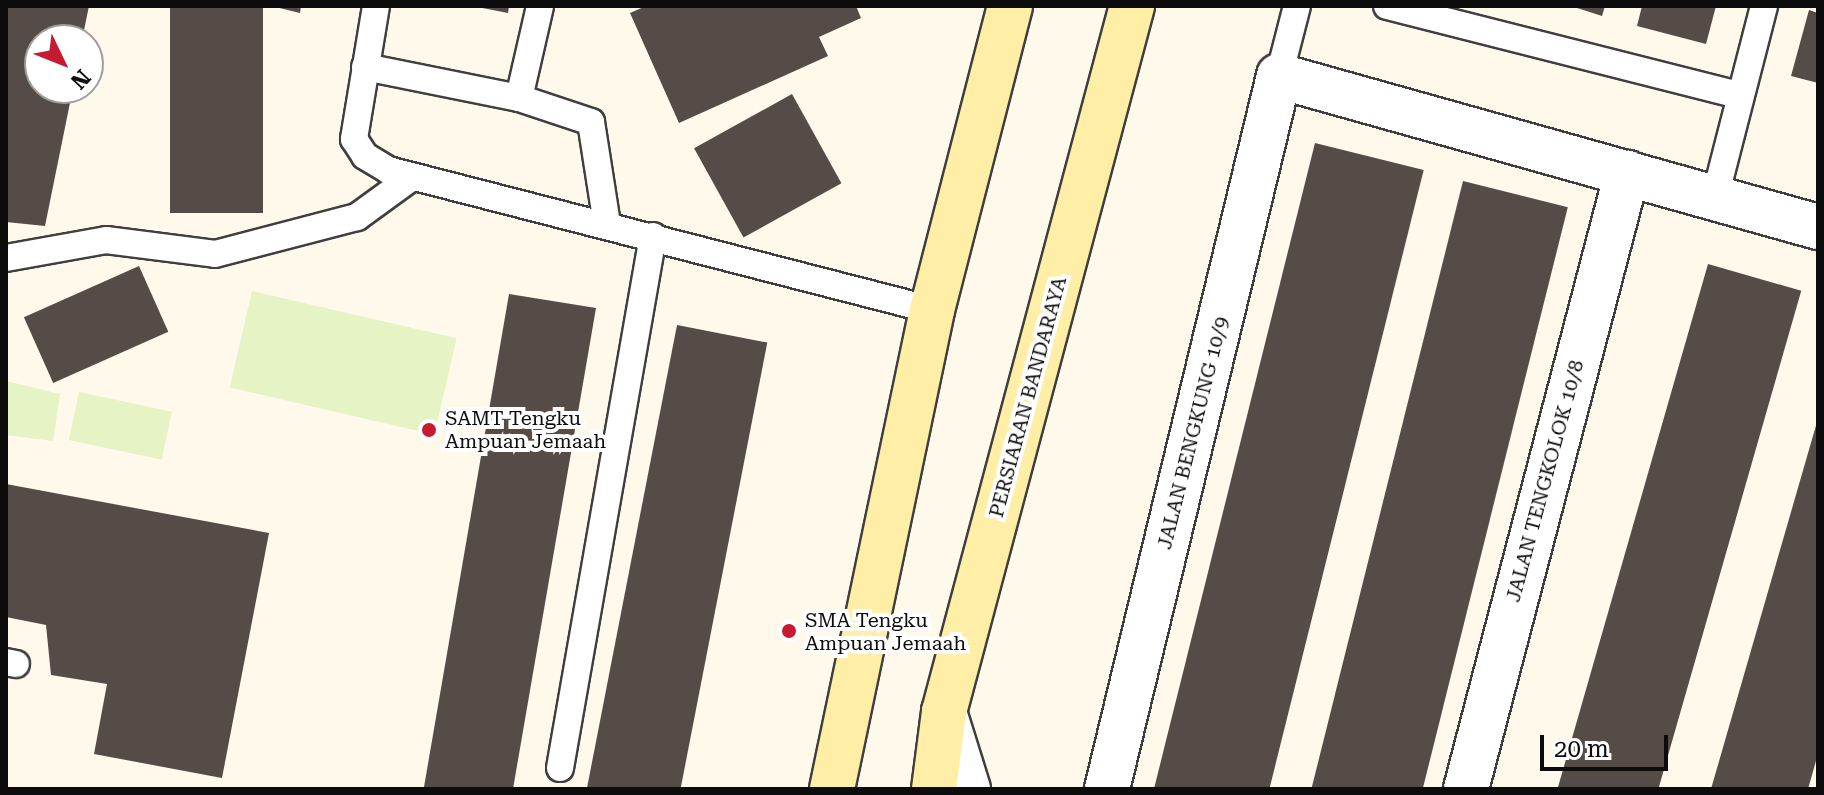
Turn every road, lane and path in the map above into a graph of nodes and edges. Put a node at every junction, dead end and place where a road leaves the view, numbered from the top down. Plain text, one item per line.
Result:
1 (376, 6) edge
2 (540, 6) edge
3 (1010, 6) edge
4 (1132, 6) edge
5 (1297, 6) edge
6 (1387, 6) edge
7 (1764, 6) edge
8 (1481, 17) edge
9 (365, 67) junction
10 (1279, 76) junction
11 (1740, 95) junction
12 (519, 98) junction
13 (1627, 173) junction
14 (412, 177) junction
15 (1715, 197) junction
16 (607, 224) junction
17 (1818, 227) edge
18 (653, 236) junction
19 (6, 258) edge
20 (932, 310) junction
21 (944, 712) junction
22 (560, 768) dead end
23 (832, 789) edge
24 (934, 789) edge
25 (968, 789) edge
26 (1107, 789) edge
27 (1466, 789) edge

1 - 9 lane
2 - 12 lane
3 - 20 main road
4 - 21 main road, PERSIARAN BANDARAYA
5 - 10 lane
6 - 8 lane
7 - 11 lane
8 - 11 lane
9 - 12 lane
9 - 14 lane
10 - 13 street
10 - 26 street, JALAN BENGKUNG 10/9
11 - 15 lane
12 - 16 lane
13 - 15 street
13 - 27 street, JALAN TENGKOLOK 10/8
14 - 16 lane
14 - 19 lane
15 - 17 street
16 - 18 lane
18 - 20 lane
18 - 22 lane
20 - 23 main road
21 - 24 main road, PERSIARAN BANDARAYA
21 - 25 street

